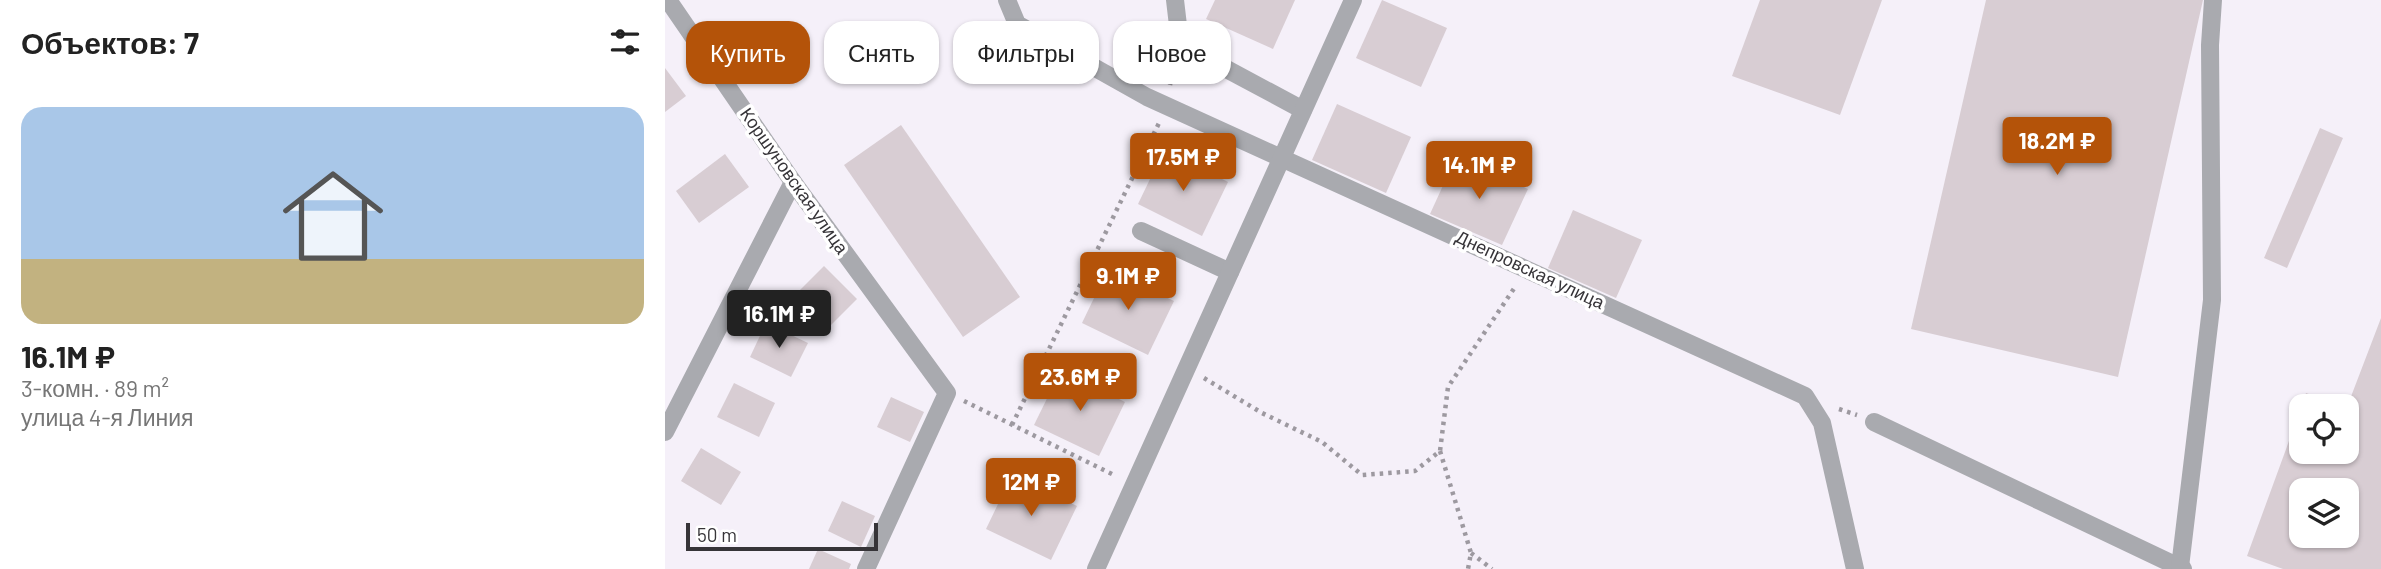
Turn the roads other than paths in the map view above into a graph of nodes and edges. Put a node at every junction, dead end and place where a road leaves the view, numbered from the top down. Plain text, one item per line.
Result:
1 (668, 0) edge
2 (1007, 0) edge
3 (1175, 0) edge
4 (1353, 0) edge
5 (2213, 0) edge
6 (1303, 110) junction
7 (1283, 157) junction
8 (793, 181) junction
9 (1141, 231) dead end
10 (1230, 272) junction
11 (1874, 422) dead end
12 (665, 432) edge
13 (2181, 568) edge
14 (866, 569) edge
15 (1096, 569) edge
16 (1855, 569) edge

1 - 8 street, Коршуновская улица
2 - 7 street, Днепровская улица
3 - 6 street
4 - 6 street
5 - 13 street
6 - 7 street
7 - 10 street
7 - 16 street, Днепровская улица
8 - 12 street
8 - 14 street, Коршуновская улица
9 - 10 street
10 - 15 street
11 - 13 street

